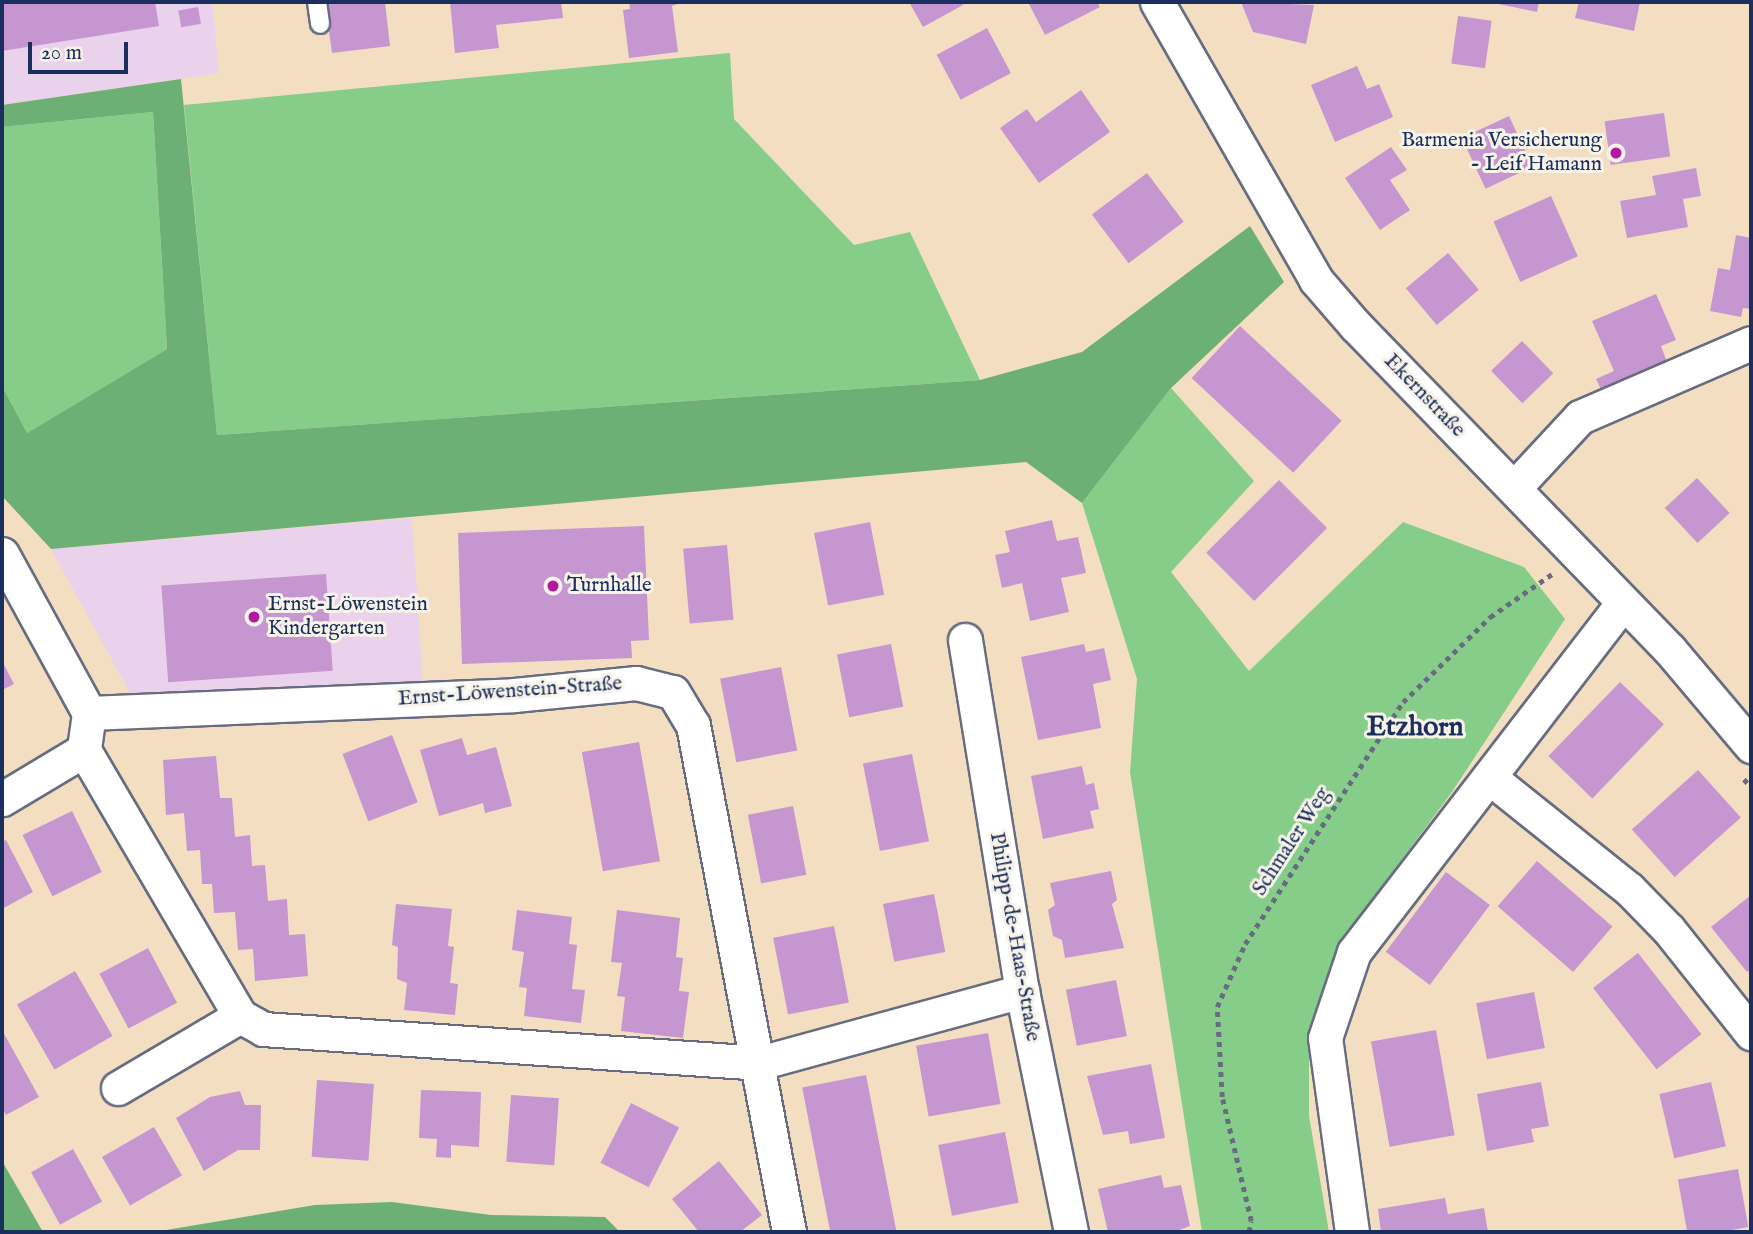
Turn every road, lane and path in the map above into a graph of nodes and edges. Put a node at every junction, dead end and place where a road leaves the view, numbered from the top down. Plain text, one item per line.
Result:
1 (317, 2) edge
2 (1157, 2) edge
3 (320, 24) dead end
4 (1751, 343) edge
5 (1514, 488) junction
6 (2, 554) edge
7 (1580, 555) junction
8 (1622, 604) junction
9 (965, 640) dead end
10 (89, 713) junction
11 (1751, 746) edge
12 (84, 750) junction
13 (1489, 777) junction
14 (2, 799) edge
15 (1022, 991) junction
16 (240, 1016) junction
17 (1751, 1033) edge
18 (759, 1063) junction
19 (118, 1088) dead end
20 (789, 1232) edge
21 (1071, 1232) edge
22 (1249, 1232) edge
23 (1352, 1232) edge

1 - 3 lane
2 - 5 street, Ekernstraße
4 - 5 street
5 - 7 street, Ekernstraße
6 - 10 street
7 - 8 street, Ekernstraße
7 - 22 path, Schmaler Weg
8 - 11 street, Ekernstraße
8 - 13 street
9 - 15 street, Philipp-de-Haas-Straße
10 - 12 street
10 - 18 street, Ernst-Löwenstein-Straße
12 - 14 street
12 - 16 street
13 - 17 street
13 - 23 street
15 - 18 street
15 - 21 street, Philipp-de-Haas-Straße
16 - 18 street
16 - 19 street
18 - 20 street

